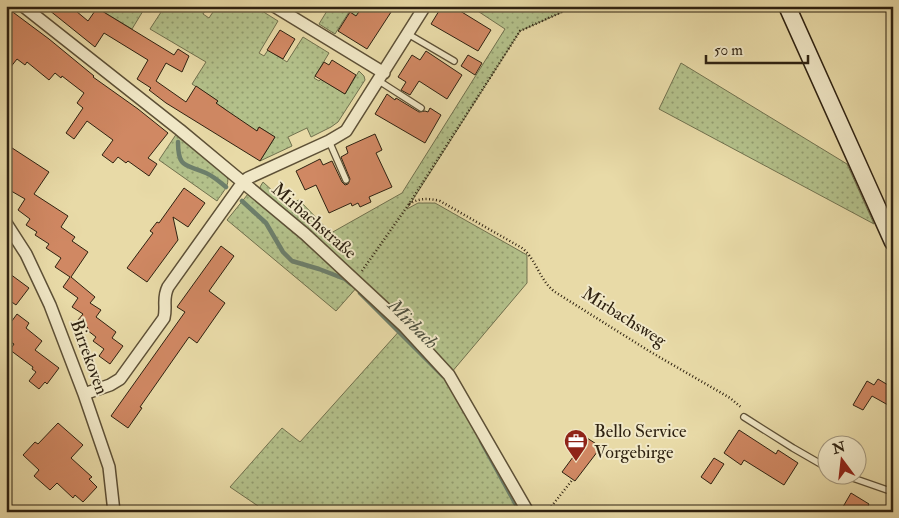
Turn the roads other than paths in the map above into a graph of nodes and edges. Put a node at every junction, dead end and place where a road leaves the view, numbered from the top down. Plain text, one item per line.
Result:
1 (23, 6) edge
2 (274, 6) edge
3 (425, 6) edge
4 (786, 6) edge
5 (408, 34) junction
6 (454, 61) dead end
7 (381, 77) junction
8 (421, 108) dead end
9 (329, 142) junction
10 (346, 180) dead end
11 (243, 182) junction
12 (6, 223) edge
13 (893, 242) edge
14 (84, 394) junction
15 (744, 417) road end
16 (816, 461) edge
17 (866, 483) edge
18 (893, 492) edge
19 (114, 512) edge
20 (528, 512) edge

1 - 11 street, Mirbachstraße
2 - 7 street
3 - 5 street
4 - 13 street
5 - 6 lane
5 - 7 street
7 - 8 lane
7 - 9 street
9 - 10 lane
9 - 11 street
11 - 14 street
11 - 20 street, Mirbachstraße
12 - 14 street, Birrekoven
14 - 19 street, Birrekoven
15 - 16 lane
17 - 18 lane

